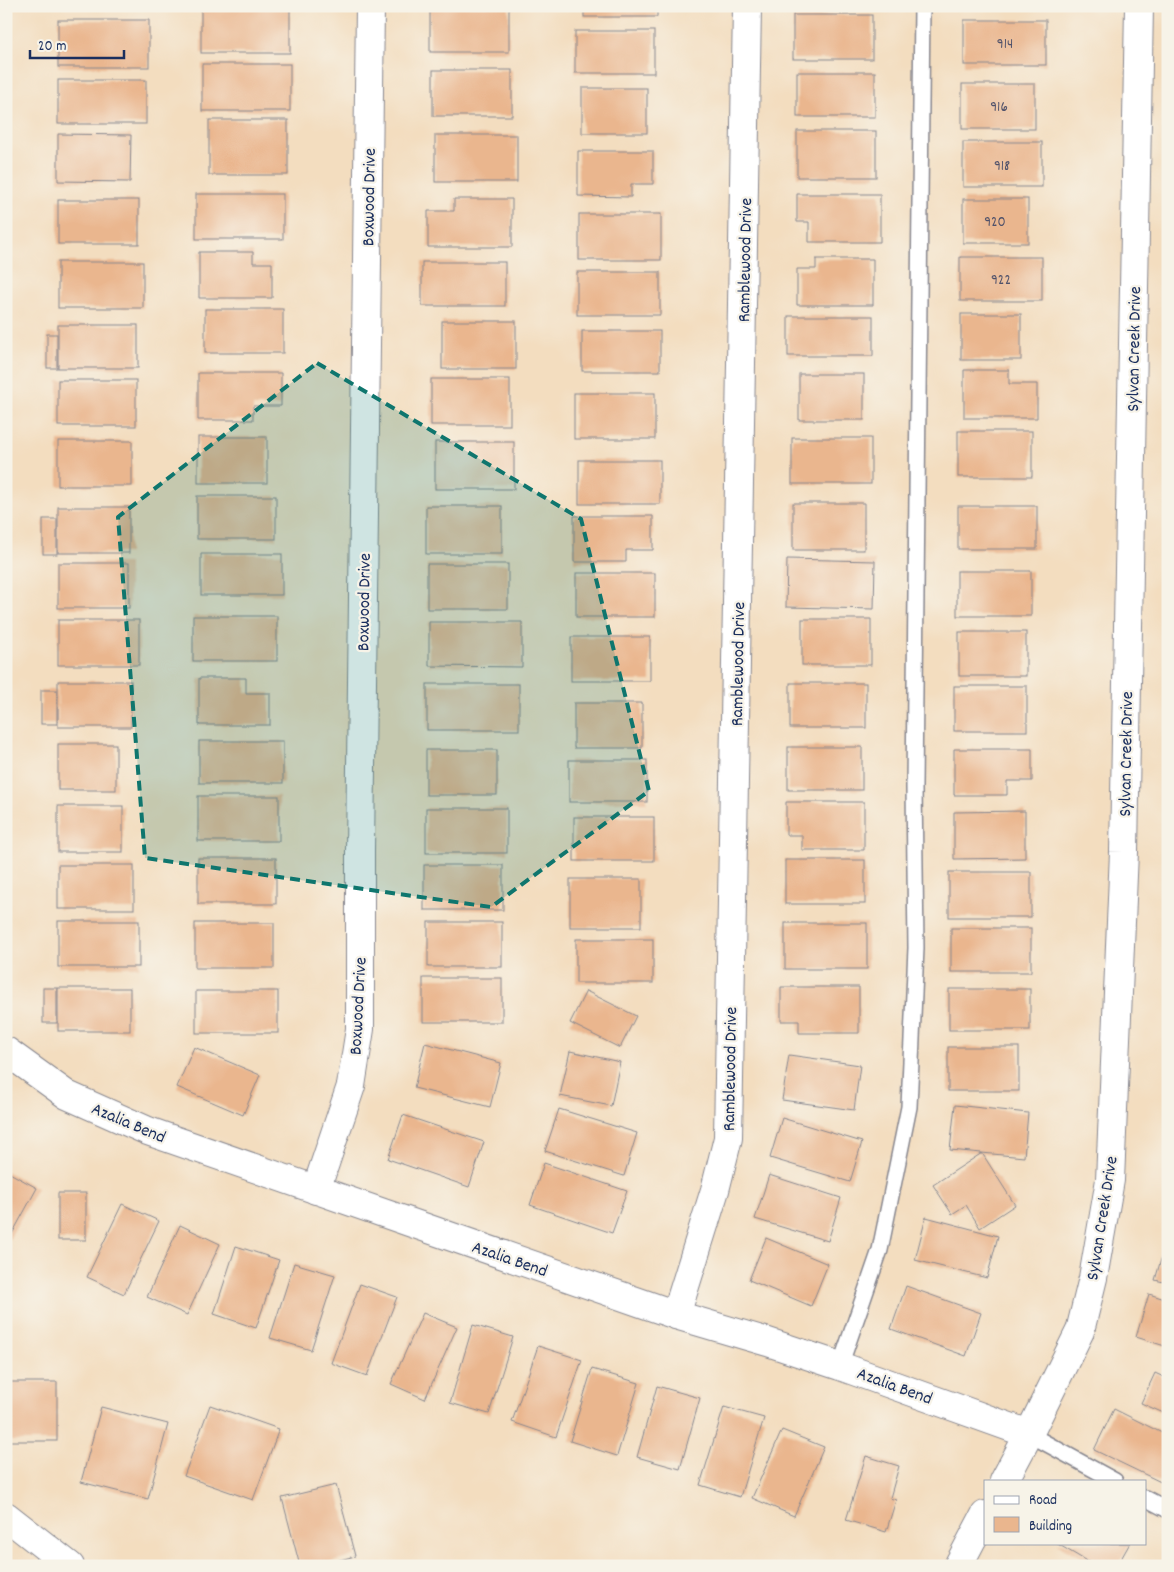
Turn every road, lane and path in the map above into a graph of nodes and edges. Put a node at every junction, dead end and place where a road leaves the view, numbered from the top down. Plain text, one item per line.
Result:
1 (370, 6) edge
2 (747, 6) edge
3 (922, 6) edge
4 (1138, 6) edge
5 (6, 1050) edge
6 (316, 1190) junction
7 (676, 1315) junction
8 (840, 1366) junction
9 (1029, 1434) junction
10 (1005, 1480) edge
11 (1113, 1480) edge
12 (1146, 1499) edge
13 (1168, 1510) edge
14 (6, 1516) edge
15 (984, 1517) edge
16 (70, 1566) edge
17 (958, 1566) edge

1 - 6 street, Boxwood Drive
2 - 7 street, Ramblewood Drive
3 - 8 lane
4 - 9 street, Sylvan Creek Drive
5 - 6 street, Azalia Bend
6 - 7 street, Azalia Bend
7 - 8 street, Azalia Bend
8 - 9 street, Azalia Bend
9 - 10 street, Sylvan Creek Drive
9 - 11 lane
12 - 13 lane
14 - 16 street
15 - 17 street

